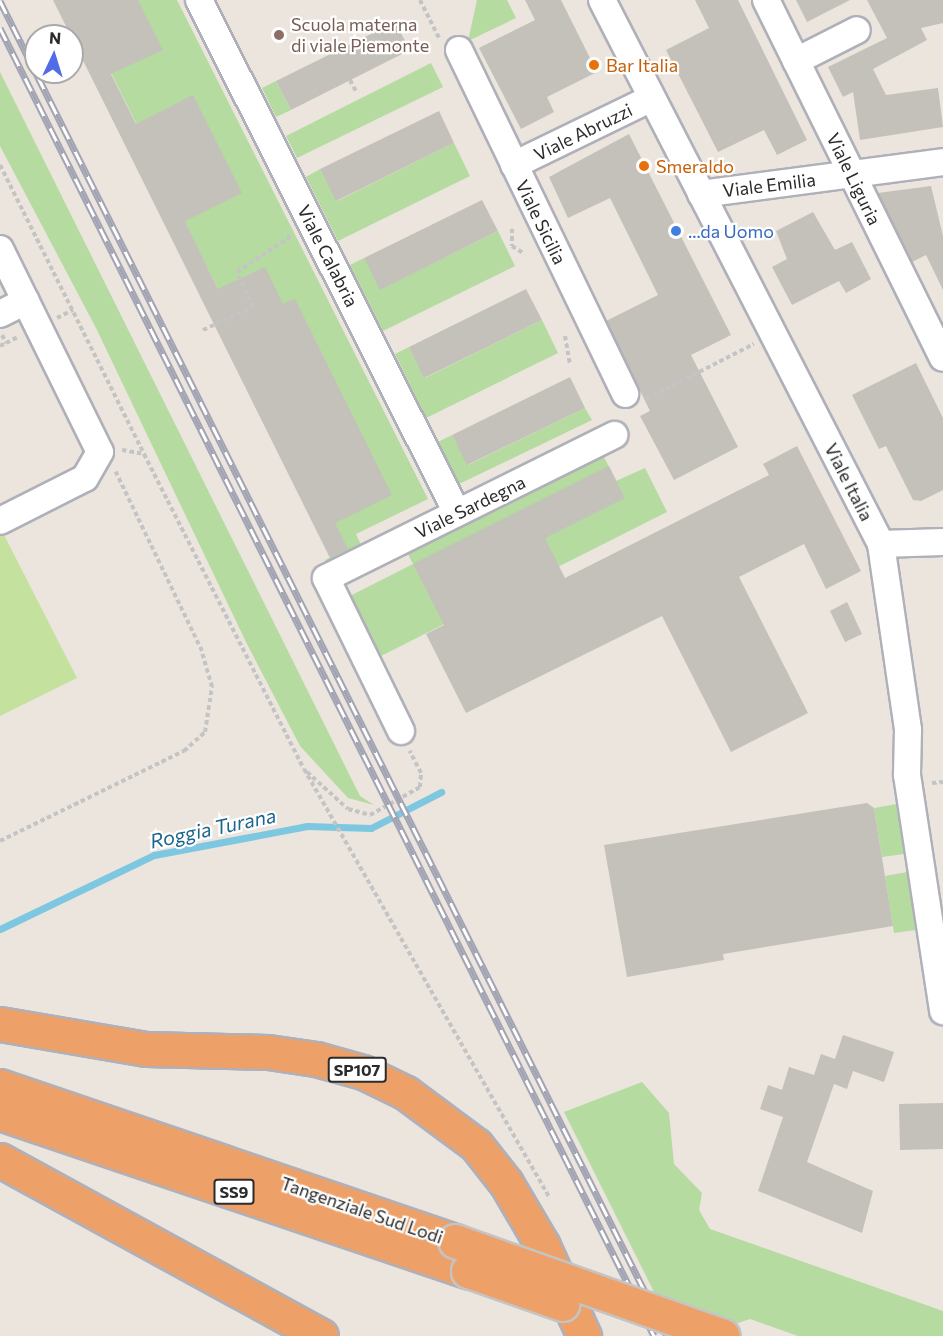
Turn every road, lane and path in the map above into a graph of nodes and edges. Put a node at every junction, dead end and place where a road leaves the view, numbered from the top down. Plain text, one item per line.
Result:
1 (199, 0) edge
2 (420, 0) edge
3 (602, 0) edge
4 (766, 0) edge
5 (857, 30) dead end
6 (331, 42) dead end
7 (459, 50) joint
8 (336, 51) dead end
9 (796, 61) junction
10 (350, 80) dead end
11 (357, 93) dead end
12 (652, 98) junction
13 (943, 162) edge
14 (0, 165) edge
15 (514, 165) junction
16 (852, 174) junction
17 (701, 194) junction
18 (311, 222) junction
19 (512, 229) dead end
20 (525, 254) dead end
21 (1, 256) edge
22 (26, 301) junction
23 (0, 314) edge
24 (203, 330) dead end
25 (773, 334) junction
26 (565, 336) dead end
27 (6, 343) dead end
28 (0, 346) edge
29 (943, 358) edge
30 (570, 364) dead end
31 (625, 394) joint
32 (614, 435) dead end
33 (97, 443) junction
34 (144, 454) junction
35 (457, 513) junction
36 (0, 521) edge
37 (943, 542) edge
38 (881, 544) junction
39 (401, 731) dead end
40 (304, 769) junction
41 (421, 773) dead end
42 (0, 841) edge
43 (943, 1011) edge
44 (0, 1024) edge
45 (0, 1086) edge
46 (0, 1113) edge
47 (0, 1160) edge
48 (552, 1204) dead end
49 (321, 1336) edge
50 (584, 1336) edge
51 (656, 1336) edge
52 (723, 1336) edge

1 - 18 street, Viale Calabria
2 - 7 path
3 - 12 street, Viale Italia
4 - 9 street, Viale Liguria
5 - 9 street
6 - 8 path
7 - 15 street, Viale Sicilia
9 - 16 street, Viale Liguria
10 - 11 path
12 - 15 street, Viale Abruzzi
12 - 17 street, Viale Italia
13 - 16 street, Viale Emilia
14 - 34 path
15 - 31 street, Viale Sicilia
16 - 17 street, Viale Emilia
16 - 29 street, Viale Liguria
17 - 25 street, Viale Italia
18 - 24 path
18 - 35 street, Viale Calabria
19 - 20 path
21 - 22 street
22 - 23 street
22 - 33 street
25 - 31 path
25 - 38 street, Viale Italia
26 - 30 path
27 - 28 path
32 - 35 street, Viale Sardegna
33 - 34 path
33 - 36 street
33 - 42 path
34 - 40 path
35 - 39 street, Viale Sardegna
37 - 38 street
38 - 43 street, Viale Italia
40 - 41 path
40 - 48 path
44 - 50 highway, SP107
45 - 52 highway, Tangenziale Sud Lodi / SS9, bridge
46 - 51 highway, Tangenziale Sud Lodi / SS9, bridge
47 - 49 highway

